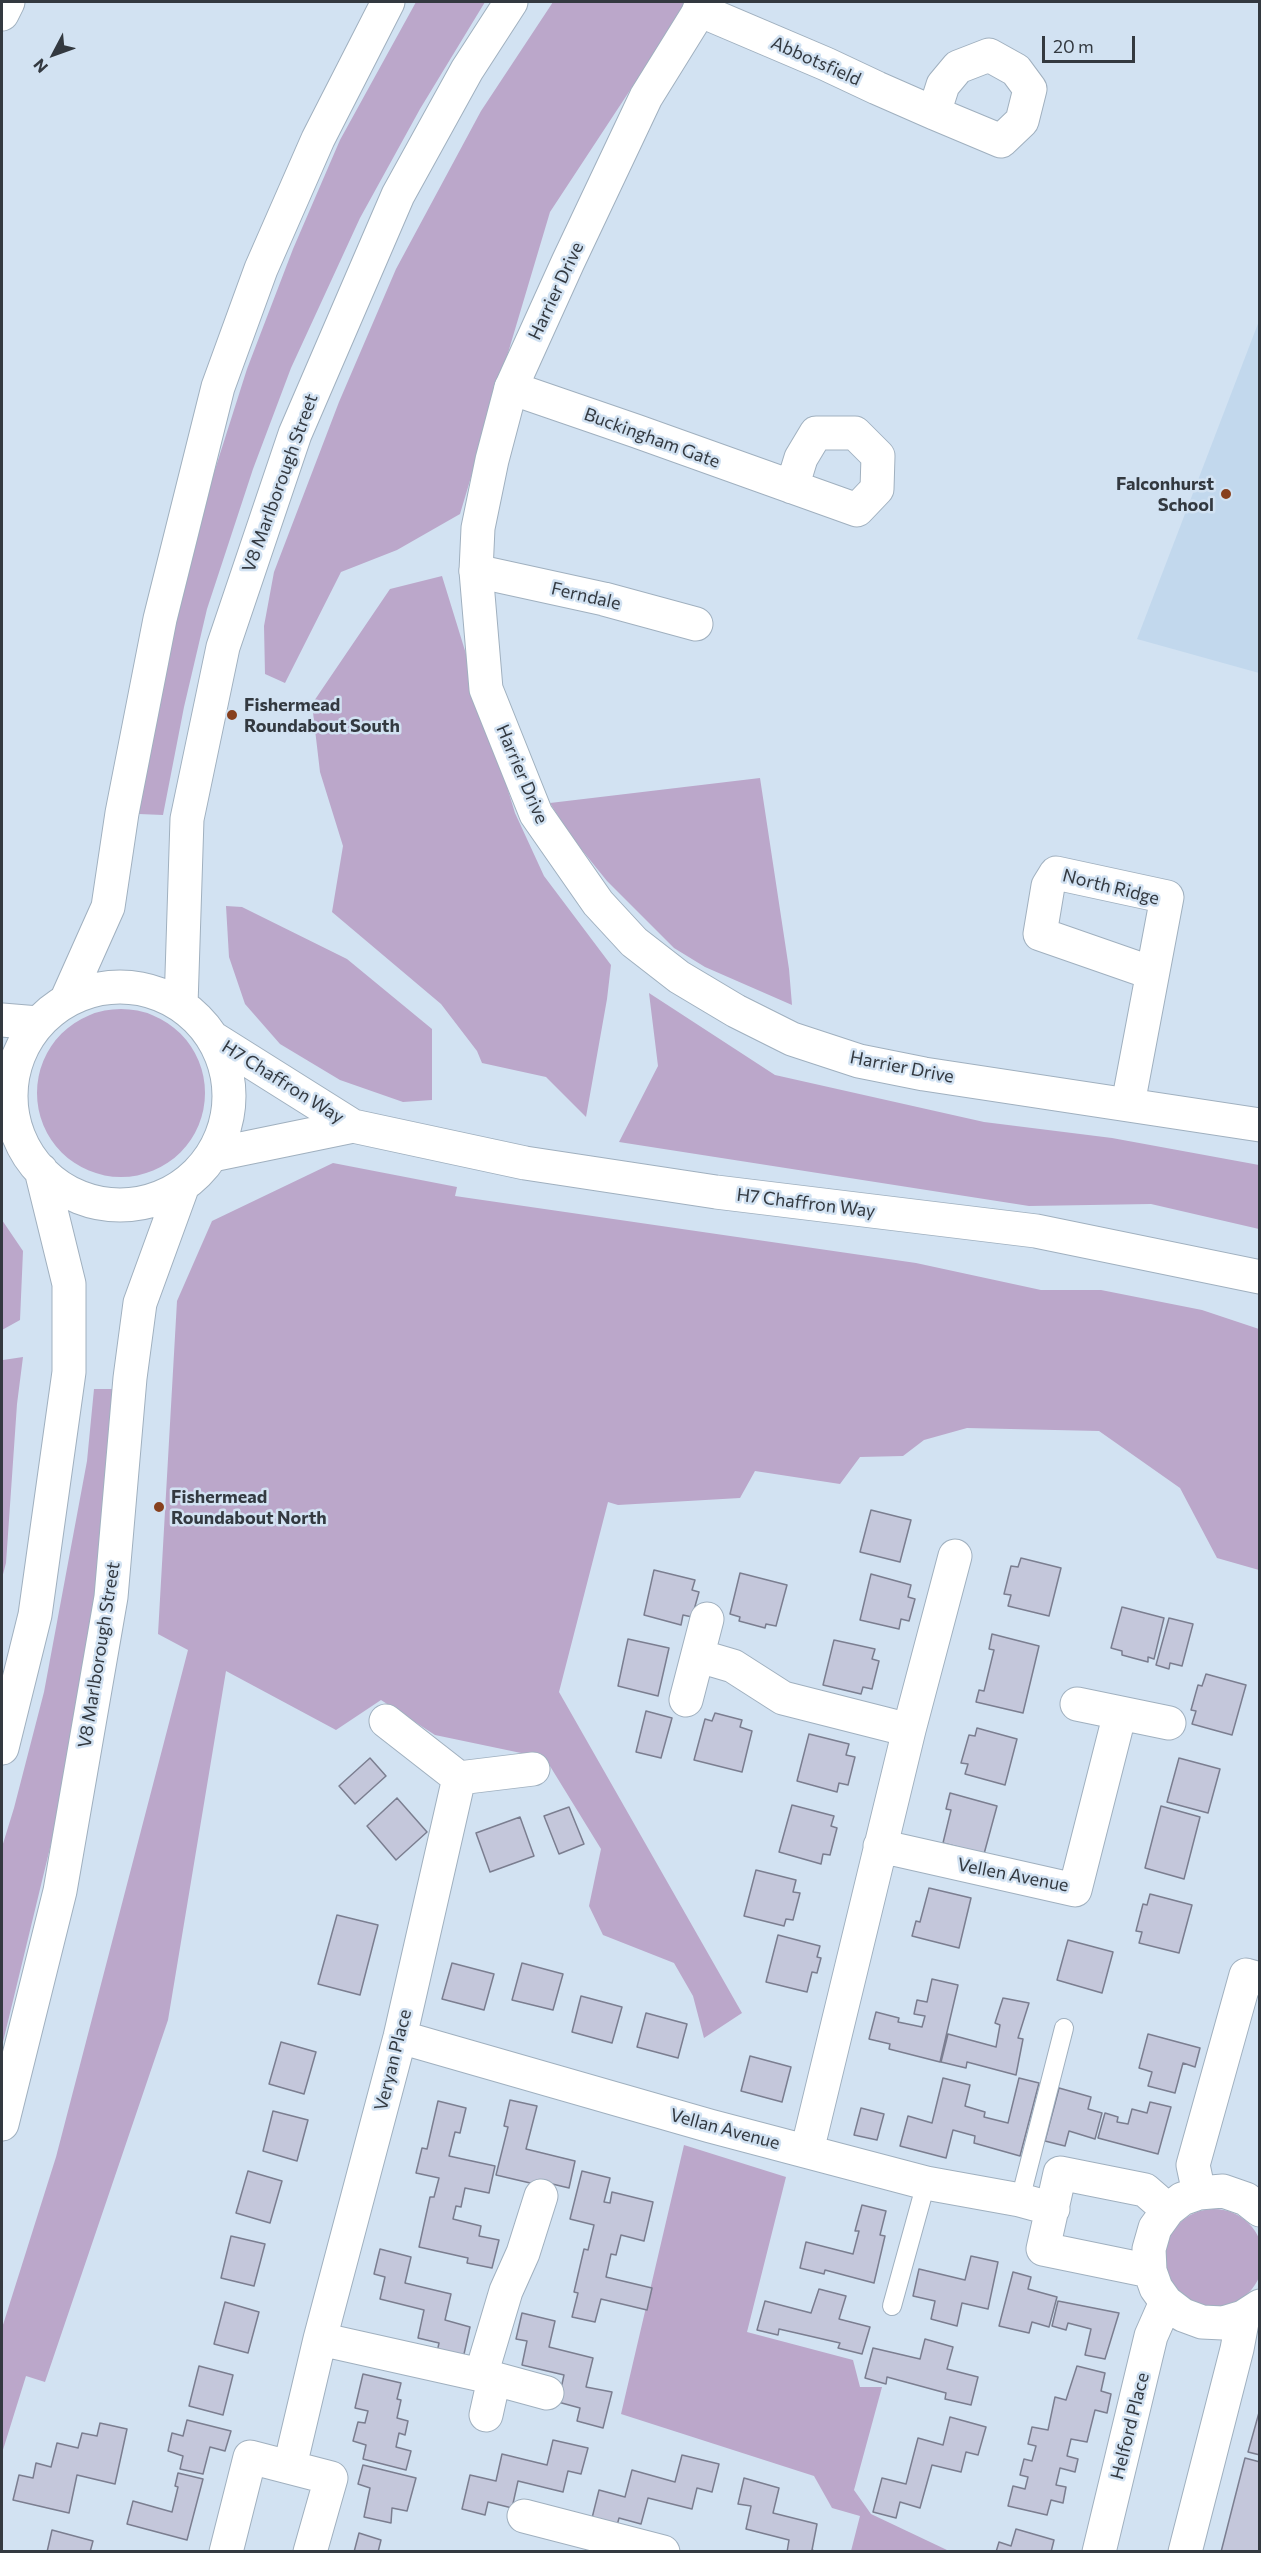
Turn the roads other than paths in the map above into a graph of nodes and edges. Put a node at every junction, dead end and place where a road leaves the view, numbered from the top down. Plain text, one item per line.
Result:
1 (8, 2) edge
2 (388, 2) edge
3 (511, 2) edge
4 (702, 6) edge
5 (2, 14) edge
6 (934, 113) dead end
7 (511, 388) junction
8 (792, 487) dead end
9 (476, 571) junction
10 (696, 624) dead end
11 (1152, 973) dead end
12 (66, 1001) junction
13 (181, 1005) junction
14 (2, 1020) edge
15 (38, 1023) junction
16 (213, 1038) junction
17 (1128, 1104) junction
18 (1260, 1125) edge
19 (353, 1126) junction
20 (11, 1130) edge
21 (212, 1155) junction
22 (41, 1170) junction
23 (183, 1185) junction
24 (1260, 1277) edge
25 (955, 1556) dead end
26 (707, 1619) dead end
27 (699, 1656) junction
28 (686, 1700) dead end
29 (1077, 1704) dead end
30 (1120, 1713) junction
31 (386, 1720) dead end
32 (1169, 1723) dead end
33 (909, 1730) junction
34 (2, 1748) edge
35 (533, 1769) dead end
36 (459, 1778) junction
37 (880, 1846) junction
38 (1260, 1979) edge
39 (1064, 2028) dead end
40 (400, 2037) junction
41 (2, 2124) edge
42 (807, 2151) junction
43 (926, 2182) junction
44 (1199, 2193) junction
45 (541, 2196) dead end
46 (1020, 2200) junction
47 (1053, 2209) junction
48 (1168, 2210) junction
49 (1260, 2210) edge
50 (1150, 2271) junction
51 (1166, 2302) junction
52 (892, 2306) dead end
53 (1251, 2311) edge
54 (320, 2339) junction
55 (488, 2377) junction
56 (547, 2393) dead end
57 (486, 2415) dead end
58 (290, 2466) junction
59 (524, 2516) dead end
60 (226, 2552) edge
61 (310, 2552) edge
62 (663, 2552) edge
63 (1099, 2552) edge
64 (1185, 2552) edge

1 - 5 street
2 - 12 street
3 - 13 street, V8 Marlborough Street
4 - 6 street, Abbotsfield
4 - 7 street, Harrier Drive
7 - 8 street, Buckingham Gate
7 - 9 street, Harrier Drive
9 - 10 street, Ferndale
9 - 17 street, Harrier Drive
11 - 17 street
12 - 13 street
12 - 15 street
13 - 16 street
14 - 15 street
15 - 20 street
16 - 19 street, H7 Chaffron Way
16 - 21 street
17 - 18 street, Harrier Drive
19 - 21 street, H7 Chaffron Way
19 - 24 street, H7 Chaffron Way
20 - 22 street
21 - 23 street
22 - 23 street
22 - 34 street
23 - 41 street, V8 Marlborough Street
25 - 33 street
26 - 27 street
27 - 28 street
27 - 33 street
29 - 30 street
30 - 32 street
30 - 37 street, Vellen Avenue
31 - 36 street
33 - 37 street
35 - 36 street
36 - 40 street, Veryan Place
37 - 42 street
38 - 44 street
39 - 46 lane
40 - 42 street, Vellan Avenue
40 - 54 street, Veryan Place
42 - 43 street, Vellan Avenue
43 - 46 street, Vellan Avenue
43 - 52 lane
44 - 48 street
44 - 49 street
45 - 55 street
46 - 47 street, Vellan Avenue
47 - 48 street
47 - 50 street
48 - 50 street
50 - 51 street
51 - 53 street
51 - 63 street, Helford Place
53 - 64 street
54 - 55 street
54 - 58 street, Veryan Place
55 - 56 street
55 - 57 street
58 - 60 street
58 - 61 street
59 - 62 street

